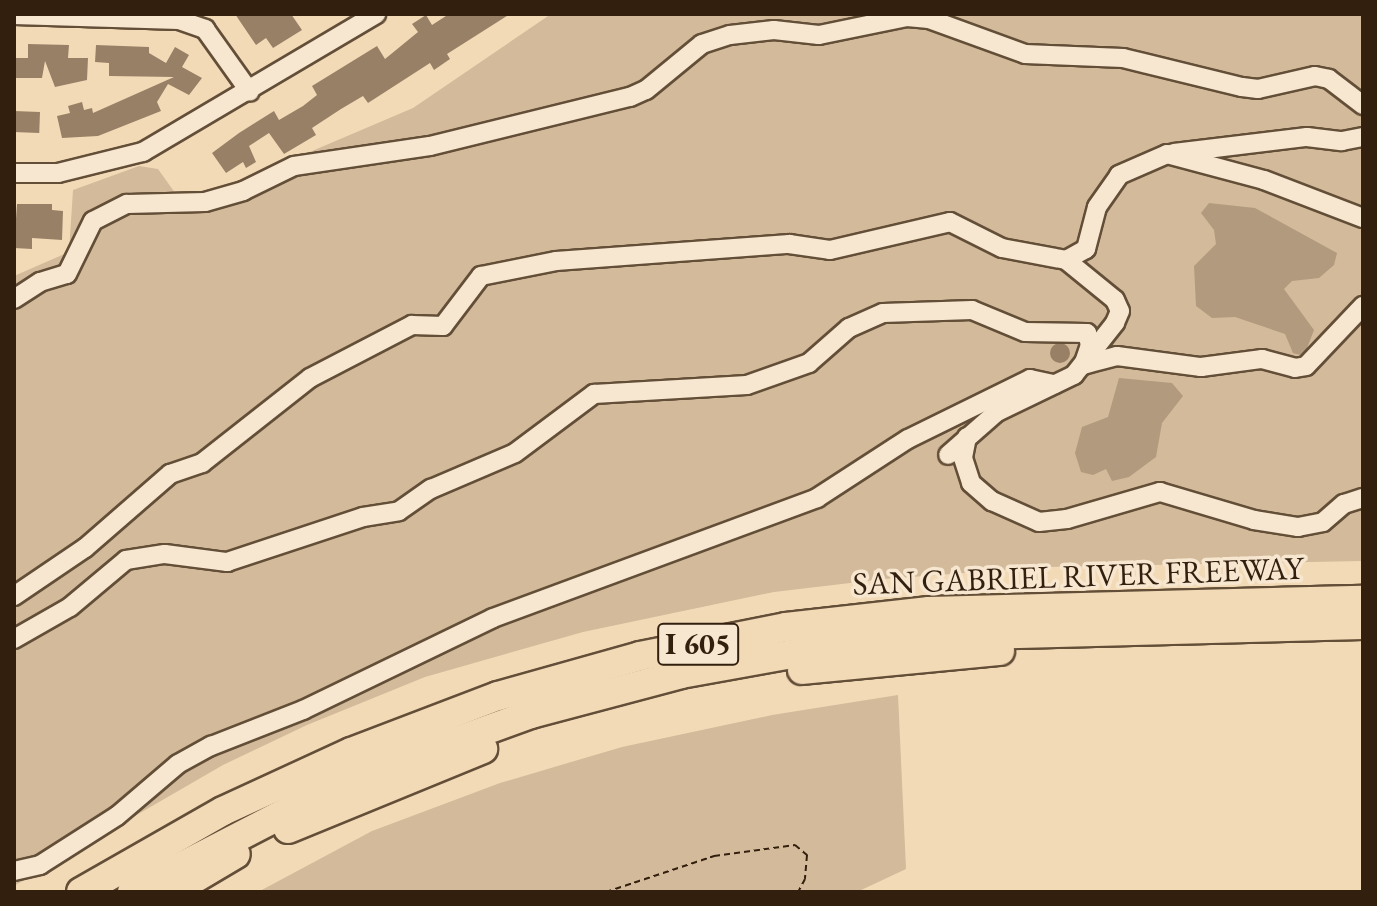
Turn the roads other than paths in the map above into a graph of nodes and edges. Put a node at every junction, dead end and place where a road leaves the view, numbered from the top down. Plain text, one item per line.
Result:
1 (376, 14) edge
2 (14, 15) edge
3 (250, 92) junction
4 (1363, 105) edge
5 (1363, 137) edge
6 (1167, 154) junction
7 (14, 173) edge
8 (1363, 218) edge
9 (1086, 249) junction
10 (1066, 260) junction
11 (1087, 274) junction
12 (14, 299) edge
13 (1363, 306) edge
14 (1083, 365) junction
15 (1054, 384) junction
16 (967, 437) junction
17 (948, 455) dead end
18 (1363, 498) edge
19 (14, 596) edge
20 (1363, 600) edge
21 (1363, 615) edge
22 (1363, 625) edge
23 (14, 639) edge
24 (1363, 643) edge
25 (14, 871) edge
26 (81, 892) edge
27 (108, 892) edge
28 (132, 892) edge
29 (172, 892) edge

1 - 3 street
2 - 3 street
3 - 7 street
4 - 12 street
5 - 6 street
6 - 8 street
6 - 9 street
9 - 10 street
9 - 11 street
10 - 11 street
10 - 19 street
11 - 14 street
13 - 14 street
14 - 15 street
14 - 23 street
15 - 16 street
15 - 25 street
16 - 17 street
16 - 18 street
20 - 26 highway, SAN GABRIEL RIVER FREEWAY / I 605
21 - 27 highway
22 - 28 highway
24 - 29 highway, I 605

